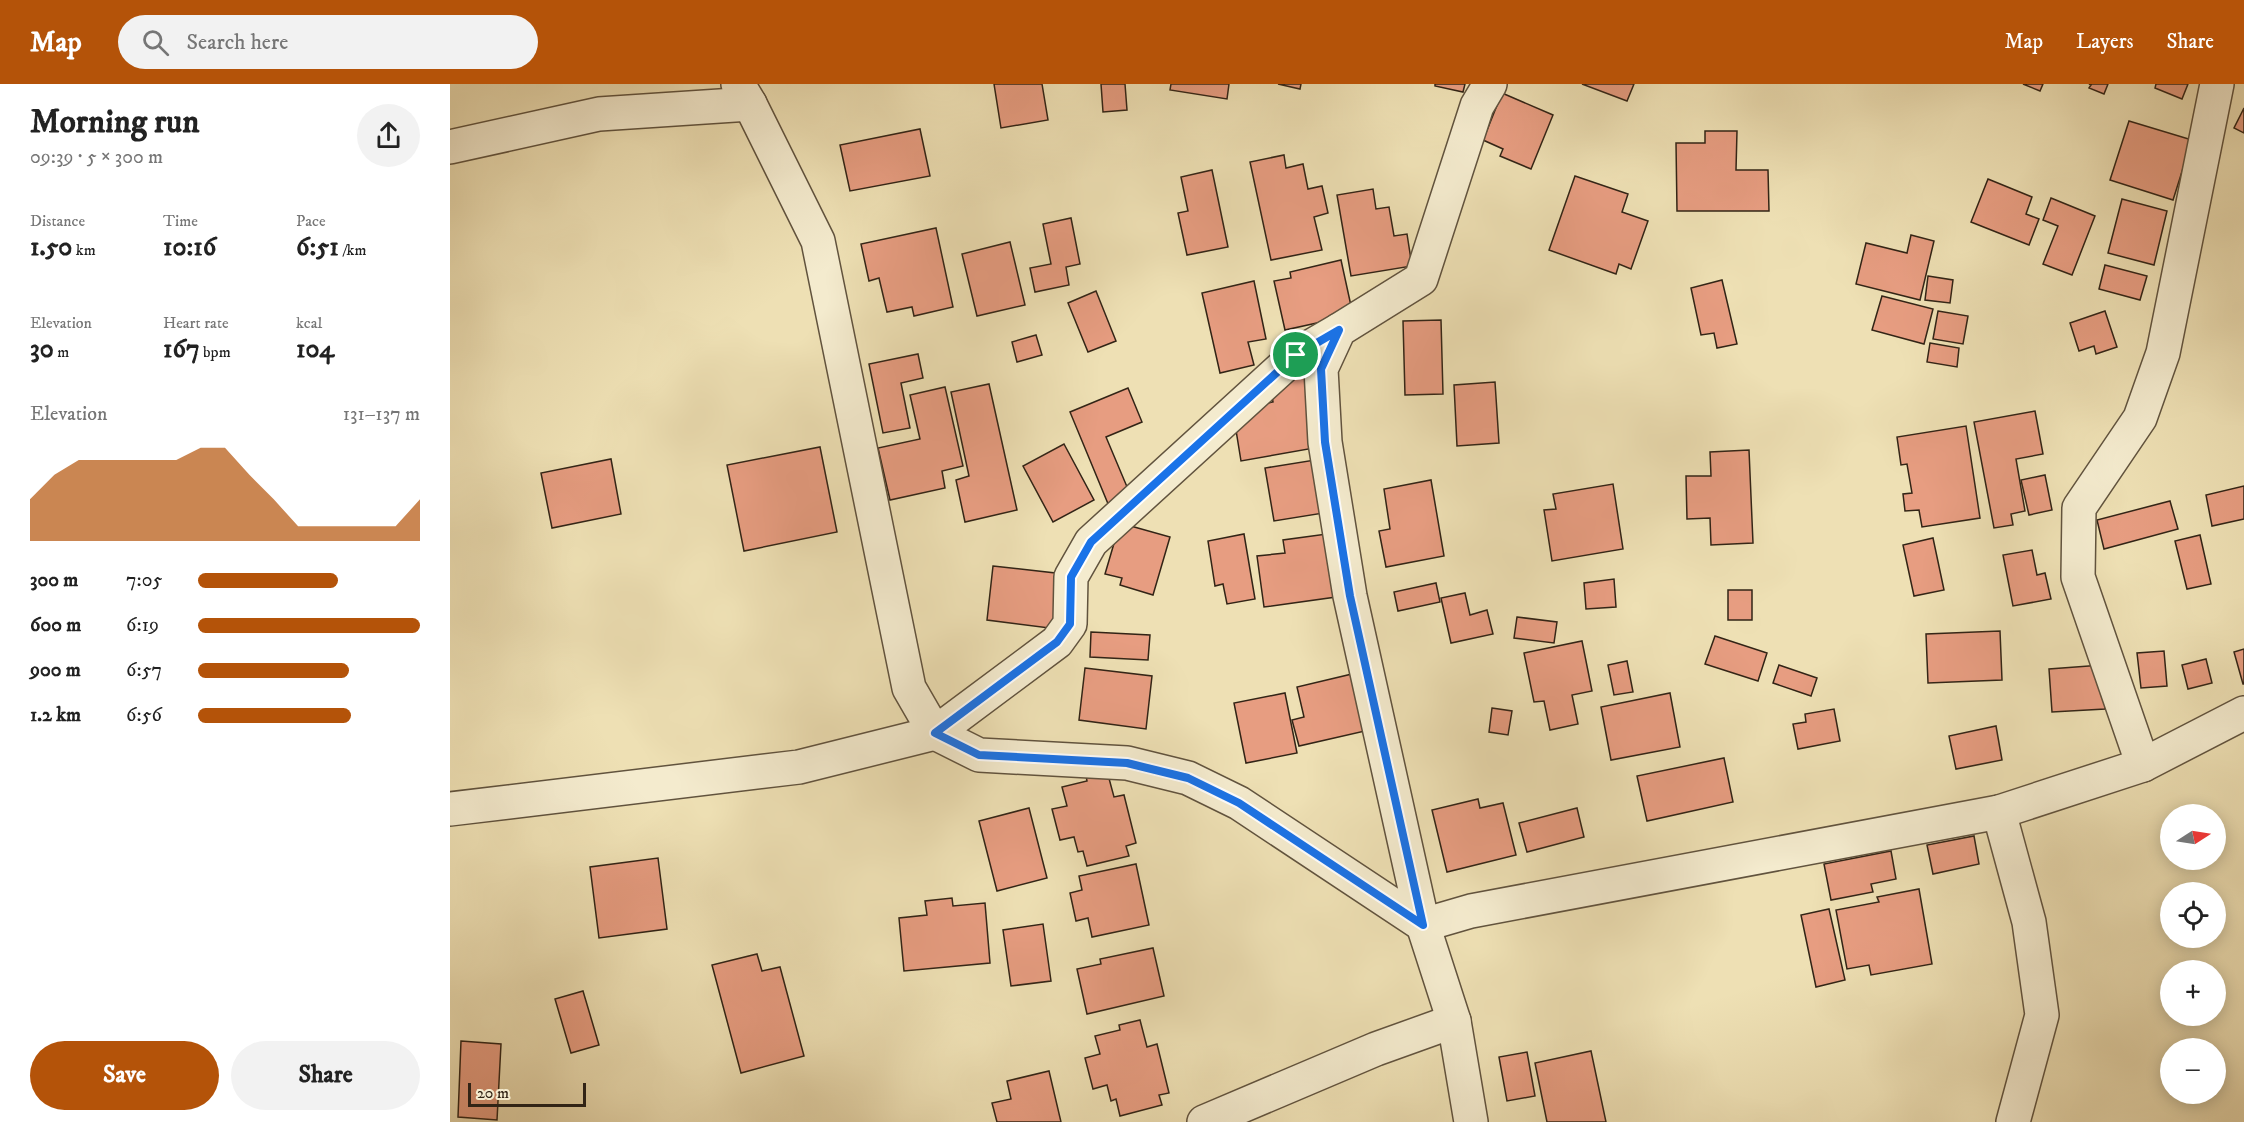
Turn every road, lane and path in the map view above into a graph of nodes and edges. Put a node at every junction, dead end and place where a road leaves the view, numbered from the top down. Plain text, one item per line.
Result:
1 (1490, 84) edge
2 (2217, 84) edge
3 (744, 94) edge
4 (450, 147) edge
5 (1339, 330) junction
6 (2244, 713) edge
7 (935, 733) junction
8 (2143, 765) junction
9 (450, 809) edge
10 (1999, 812) junction
11 (1423, 925) junction
12 (1454, 1022) junction
13 (1204, 1122) edge
14 (1471, 1122) edge
15 (2013, 1122) edge

1 - 5 street
2 - 8 street
3 - 4 street
3 - 7 street
5 - 7 street
5 - 11 street
6 - 8 street
7 - 9 street
7 - 11 street
8 - 10 street
10 - 11 street
10 - 15 street
11 - 12 street
12 - 13 street
12 - 14 street

